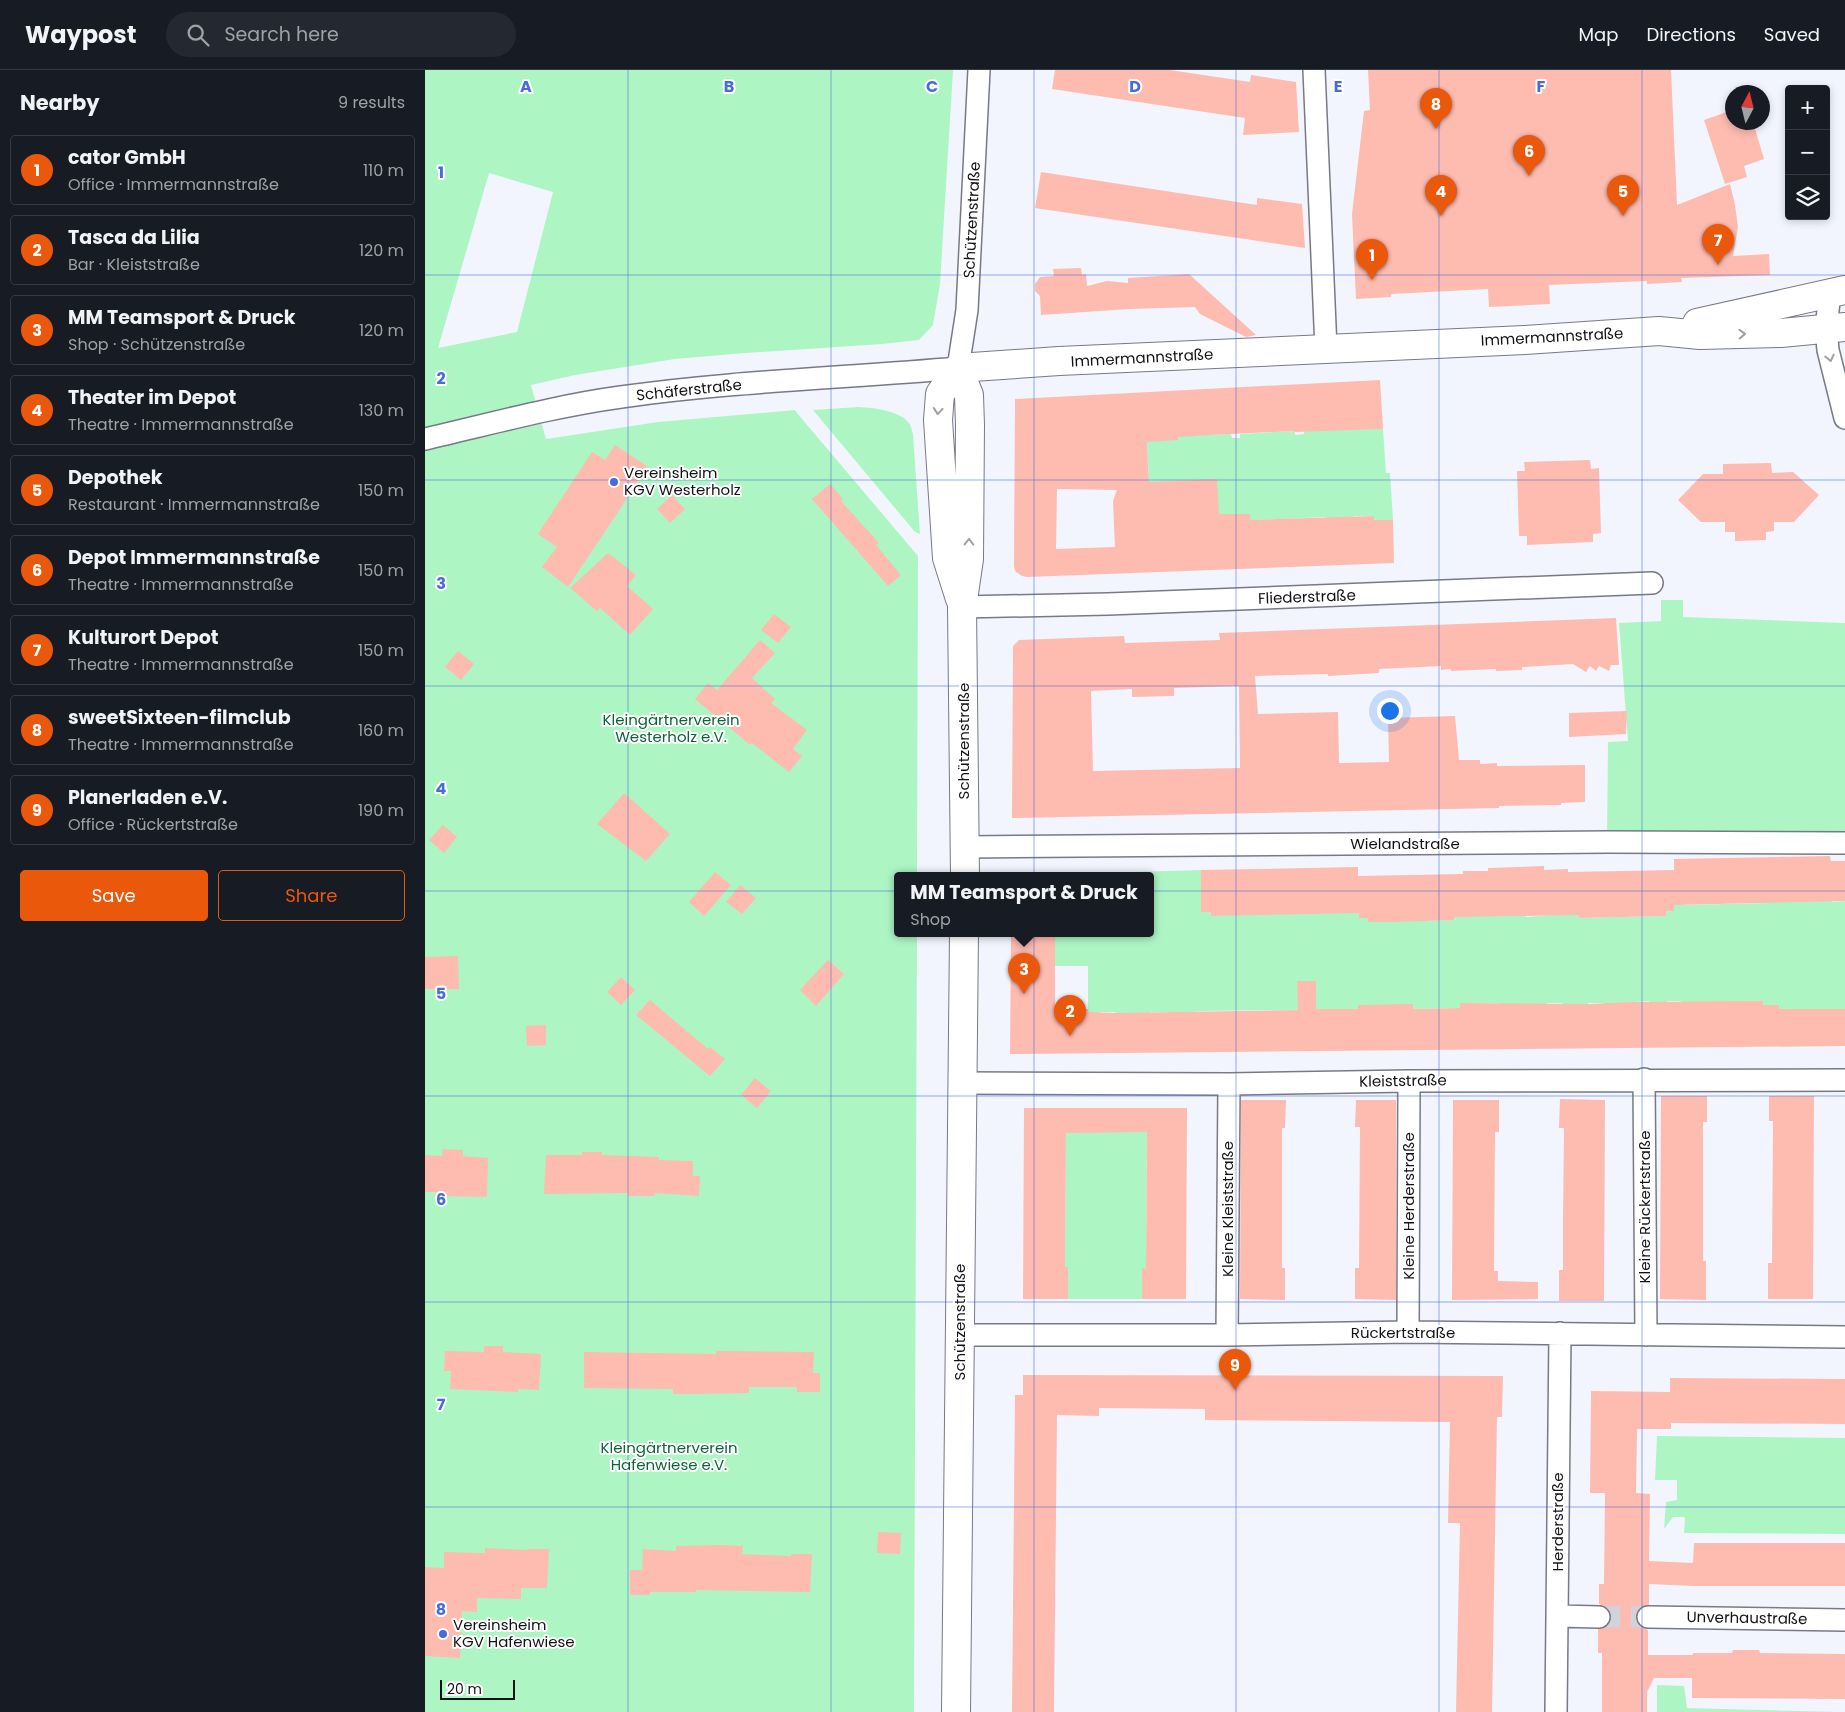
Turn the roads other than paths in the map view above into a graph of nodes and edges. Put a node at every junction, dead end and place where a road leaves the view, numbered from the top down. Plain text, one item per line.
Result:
1 (979, 70) edge
2 (1314, 70) edge
3 (1837, 291) edge
4 (1836, 328) edge
5 (1659, 331) junction
6 (1326, 349) junction
7 (958, 368) junction
8 (1845, 418) edge
9 (425, 439) edge
10 (1652, 583) dead end
11 (962, 608) junction
12 (1845, 843) edge
13 (965, 847) junction
14 (965, 872) edge
15 (964, 937) edge
16 (1644, 1079) junction
17 (1845, 1080) edge
18 (1409, 1081) junction
19 (962, 1083) junction
20 (1229, 1084) junction
21 (1408, 1332) junction
22 (1560, 1333) junction
23 (960, 1335) junction
24 (1227, 1335) junction
25 (1646, 1335) junction
26 (1845, 1337) edge
27 (1558, 1616) junction
28 (1599, 1617) tunnel mouth
29 (1648, 1617) tunnel mouth
30 (1845, 1620) edge
31 (956, 1712) edge
32 (1556, 1712) edge

1 - 7 street, Schützenstraße
2 - 6 street
3 - 4 street
3 - 5 street, Immermannstraße
5 -> 4 street, Immermannstraße
4 -> 8 street
5 - 6 street, Immermannstraße
6 - 7 street, Immermannstraße
7 - 9 street, Schäferstraße
7 - 11 street, Schützenstraße
10 - 11 street, Fliederstraße
11 - 13 street, Schützenstraße
12 - 13 street, Wielandstraße
13 - 14 street, Schützenstraße
15 - 19 street, Schützenstraße
16 - 17 street, Kleiststraße
16 - 18 street, Kleiststraße
16 - 25 street, Kleine Rückertstraße
18 - 20 street, Kleiststraße
18 - 21 street, Kleine Herderstraße
19 - 20 street, Kleiststraße
19 - 23 street, Schützenstraße
20 - 24 street, Kleine Kleiststraße
21 - 22 street, Rückertstraße
21 - 24 street, Rückertstraße
22 - 25 street, Rückertstraße
22 - 27 street, Herderstraße
23 - 24 street, Rückertstraße
23 - 31 street, Schützenstraße
25 - 26 street, Rückertstraße
27 - 28 street
27 - 32 street, Herderstraße
29 - 30 street, Unverhaustraße

